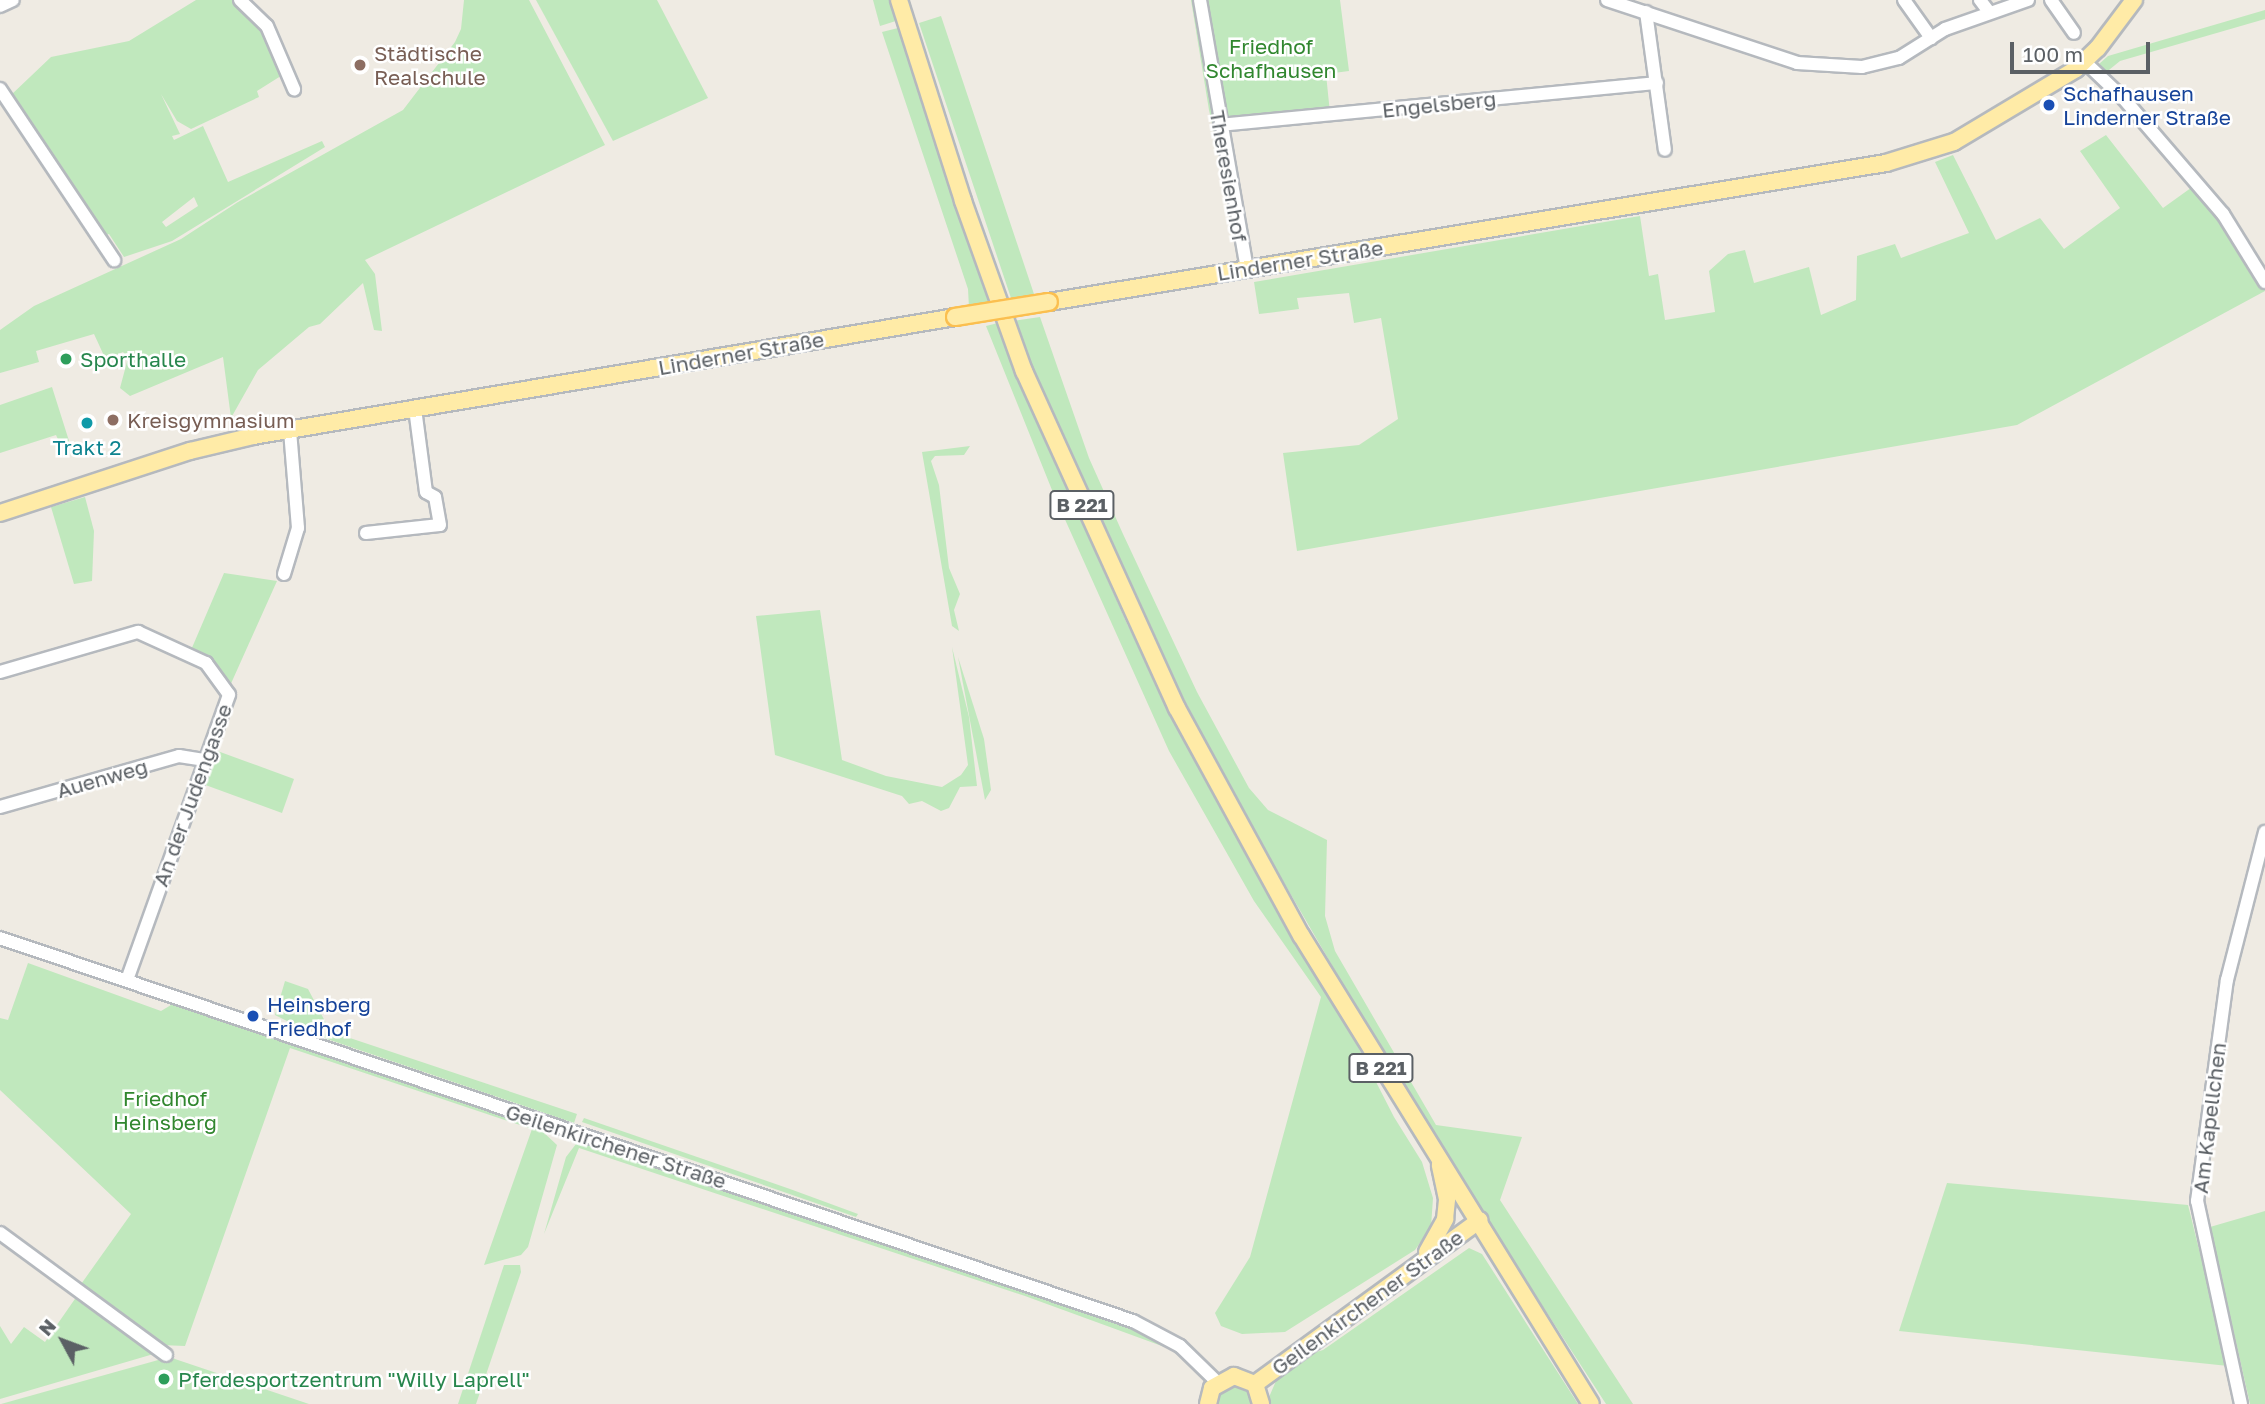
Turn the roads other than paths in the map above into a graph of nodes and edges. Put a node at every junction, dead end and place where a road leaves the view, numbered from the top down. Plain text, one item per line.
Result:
1 (13, 0) edge
2 (240, 0) edge
3 (899, 0) edge
4 (1200, 0) edge
5 (1607, 0) edge
6 (1904, 0) edge
7 (1980, 0) edge
8 (2028, 0) edge
9 (2052, 0) edge
10 (2134, 0) edge
11 (0, 6) edge
12 (1646, 12) junction
13 (1989, 12) junction
14 (2074, 33) dead end
15 (1931, 38) junction
16 (2085, 62) junction
17 (1657, 83) junction
18 (0, 89) edge
19 (294, 89) dead end
20 (1220, 125) junction
21 (1665, 150) dead end
22 (114, 260) dead end
23 (1247, 270) junction
24 (2265, 282) edge
25 (415, 409) junction
26 (290, 430) junction
27 (0, 513) edge
28 (366, 533) dead end
29 (284, 574) dead end
30 (0, 672) edge
31 (204, 760) junction
32 (0, 807) edge
33 (2265, 832) edge
34 (0, 938) edge
35 (127, 980) junction
36 (1436, 1153) junction
37 (1480, 1220) junction
38 (0, 1233) edge
39 (1420, 1262) junction
40 (166, 1355) dead end
41 (1217, 1382) junction
42 (1255, 1384) junction
43 (1208, 1404) edge
44 (1261, 1404) edge
45 (1591, 1404) edge
46 (2241, 1404) edge

1 - 11 street
2 - 19 street
3 - 36 main road, B 221
4 - 20 street, Theresienhof
5 - 12 street
6 - 15 street
7 - 13 street
8 - 13 street
9 - 14 street
10 - 16 main road, Linderner Straße
12 - 15 street
12 - 17 street
13 - 15 street
16 - 23 main road, Linderner Straße
16 - 24 street
17 - 20 street, Engelsberg
17 - 21 street
18 - 22 street
20 - 23 street, Theresienhof
23 - 25 main road, Linderner Straße, bridge
25 - 26 main road, Linderner Straße
25 - 28 street
26 - 27 main road, Linderner Straße
26 - 29 street
30 - 31 street, An der Judengasse
31 - 32 street, Auenweg
31 - 35 street, An der Judengasse
33 - 46 street, Am Kapellchen
34 - 35 street, Geilenkirchener Straße
35 - 41 street, Geilenkirchener Straße
36 - 37 main road, B 221
36 - 39 main road
37 - 39 main road, Geilenkirchener Straße
37 - 45 main road, B 221
38 - 40 street
39 - 42 main road, Geilenkirchener Straße
41 - 42 main road
41 - 43 main road
42 - 44 main road

